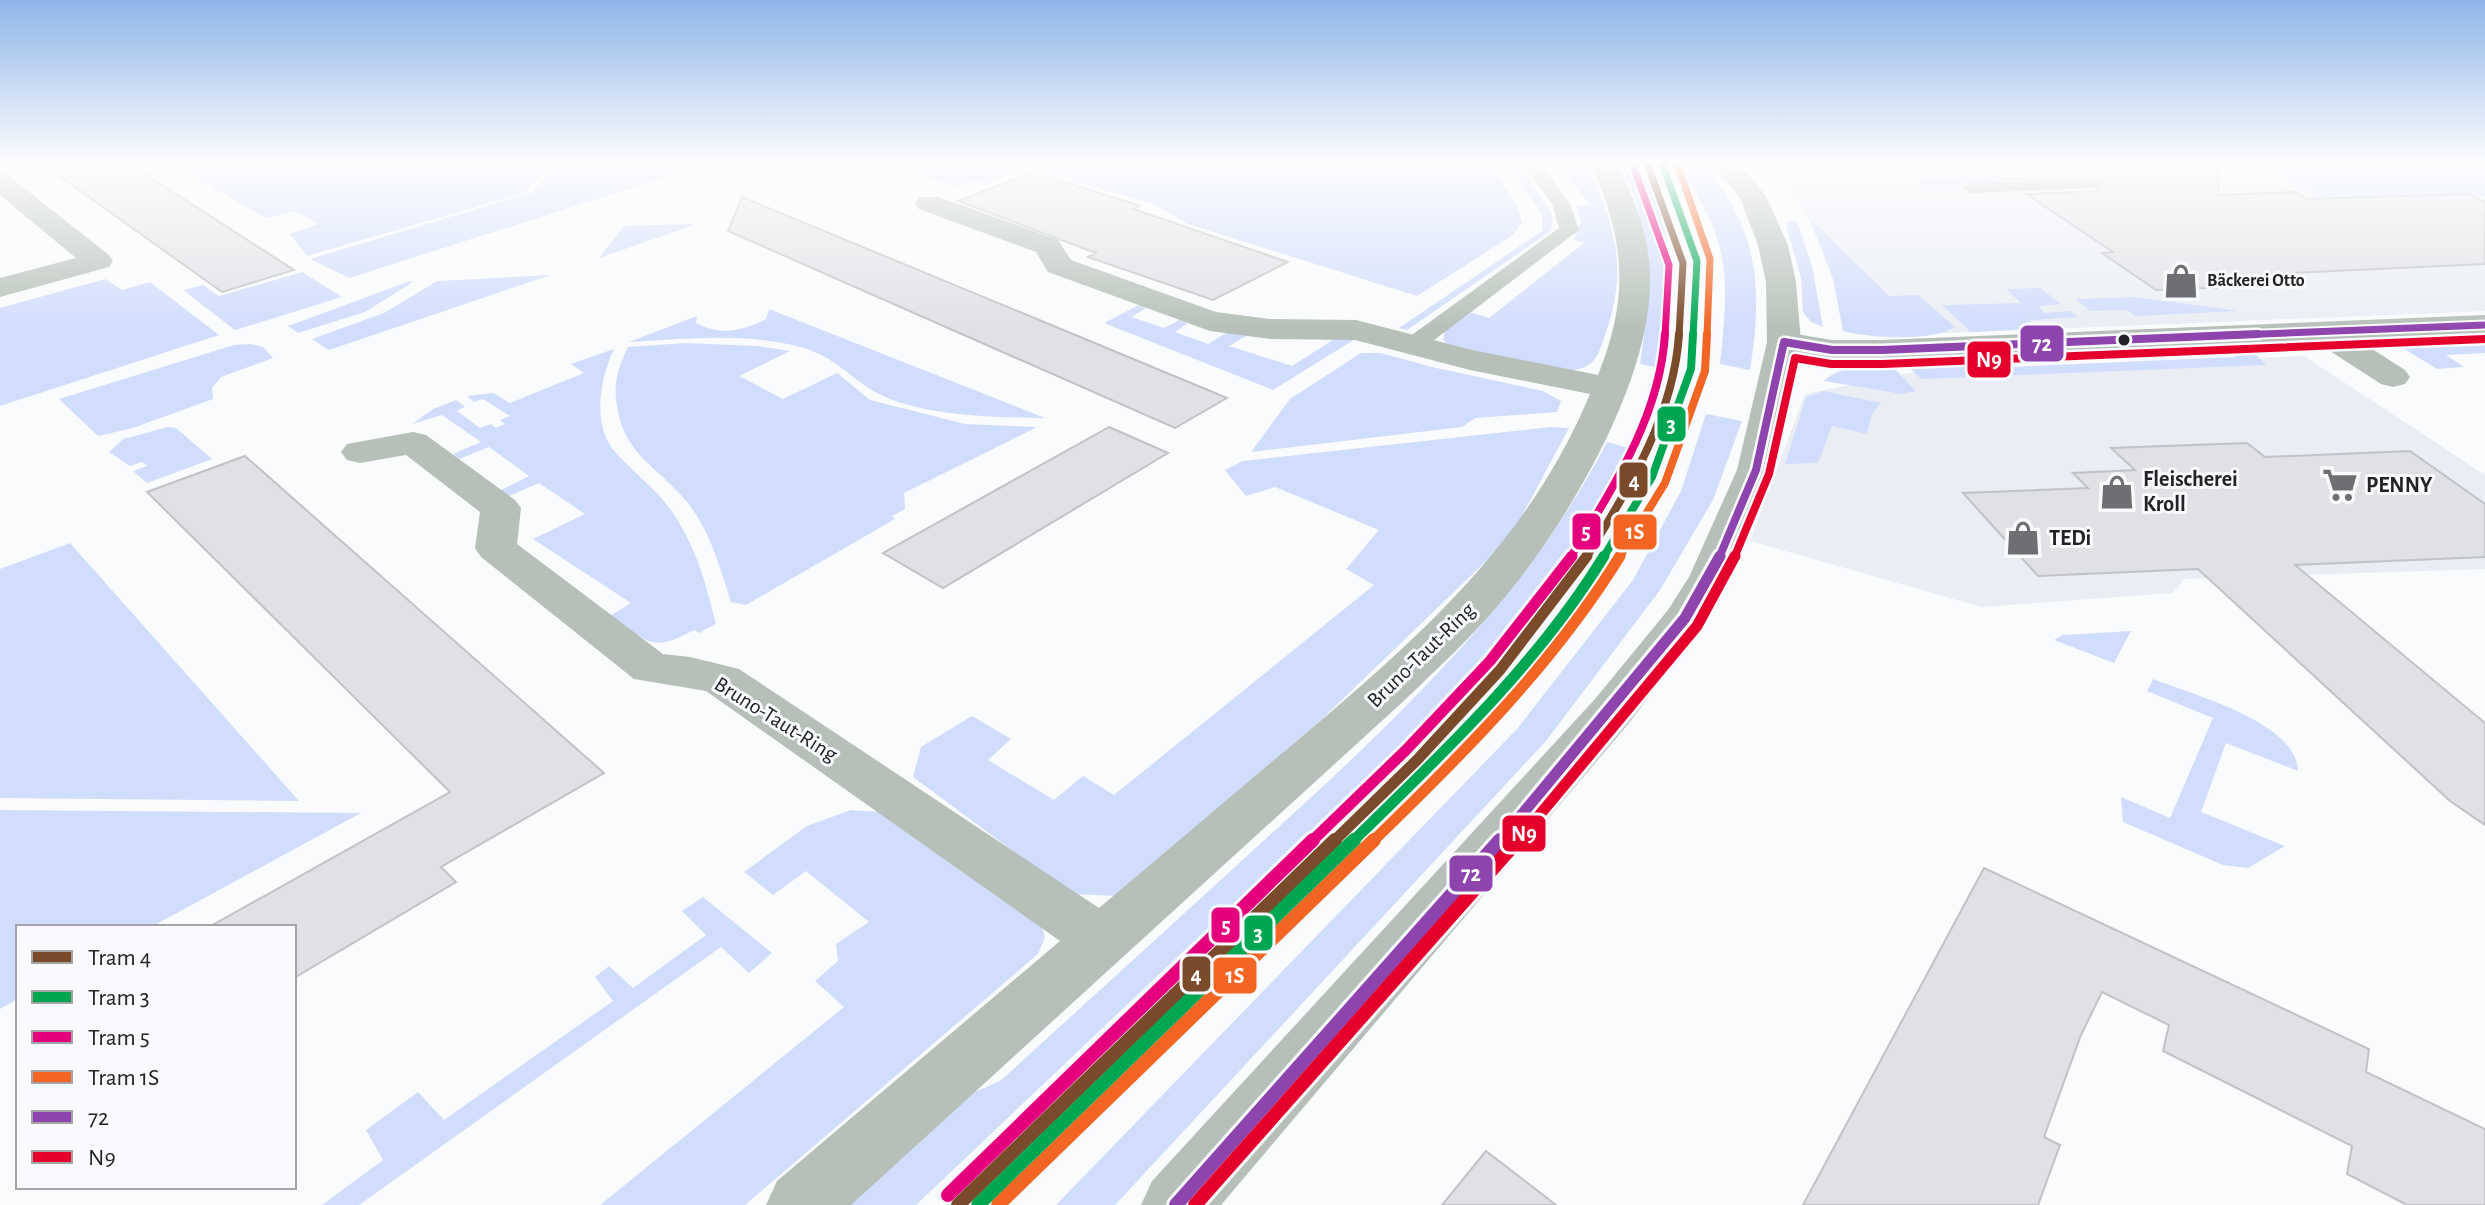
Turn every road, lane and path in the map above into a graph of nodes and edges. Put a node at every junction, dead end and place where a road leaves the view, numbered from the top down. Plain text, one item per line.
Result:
1 (46, 219) edge
2 (974, 219) edge
3 (1567, 219) edge
4 (1626, 219) edge
5 (1764, 219) edge
6 (0, 288) edge
7 (2485, 325) edge
8 (2323, 332) junction
9 (1784, 342) junction
10 (1413, 345) junction
11 (2393, 377) dead end
12 (1612, 388) junction
13 (360, 452) dead end
14 (1102, 940) junction
15 (801, 1205) edge
16 (1176, 1205) edge

1 - 6 street
2 - 10 street
3 - 10 lane
4 - 12 street, Bruno-Taut-Ring
5 - 9 street
7 - 8 street
8 - 9 street
8 - 11 street
9 - 16 street
10 - 12 street
12 - 14 street, Bruno-Taut-Ring
13 - 14 street, Bruno-Taut-Ring
14 - 15 street, Bruno-Taut-Ring

